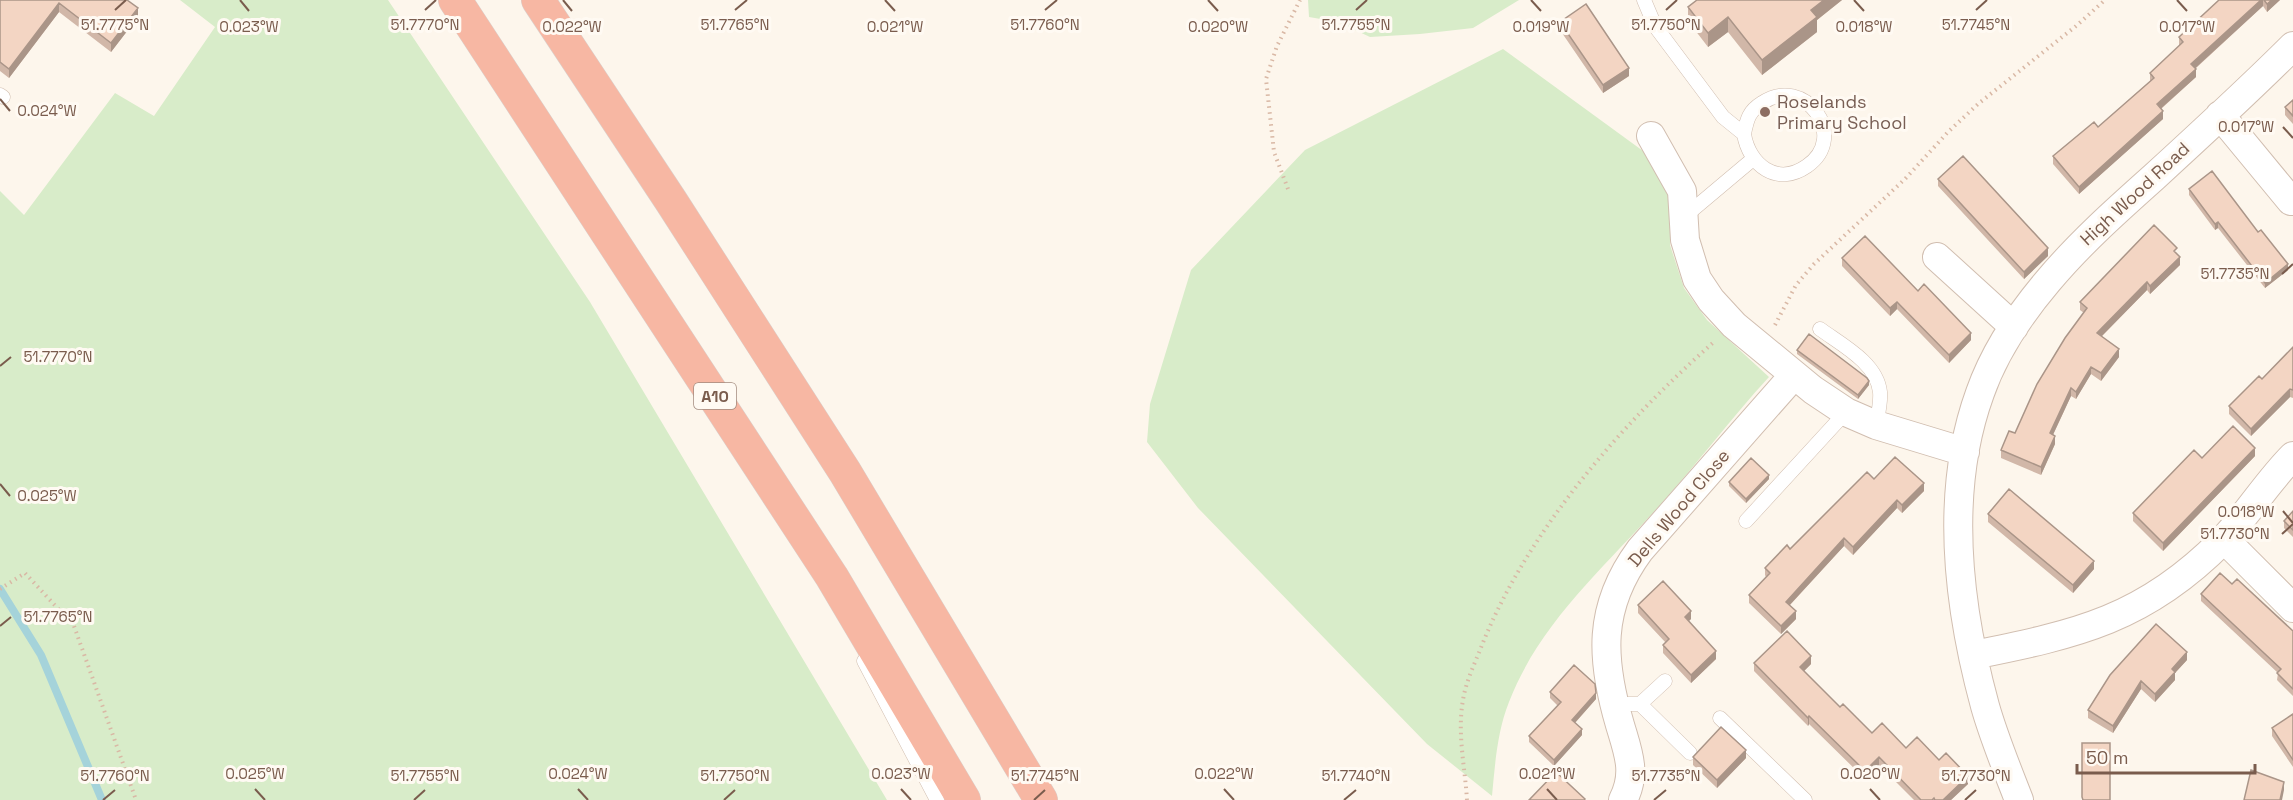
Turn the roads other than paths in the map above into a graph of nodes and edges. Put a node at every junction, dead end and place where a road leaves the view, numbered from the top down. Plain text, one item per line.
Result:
1 (455, 0) edge
2 (538, 0) edge
3 (1644, 0) edge
4 (2293, 46) edge
5 (2220, 115) junction
6 (1744, 134) junction
7 (1651, 136) dead end
8 (1753, 159) junction
9 (2291, 201) dead end
10 (1684, 217) junction
11 (1937, 257) dead end
12 (2014, 327) junction
13 (1820, 329) dead end
14 (1794, 375) junction
15 (1846, 412) junction
16 (1876, 425) junction
17 (1965, 452) junction
18 (2293, 456) edge
19 (1746, 521) dead end
20 (2224, 539) junction
21 (832, 577) junction
22 (2293, 608) edge
23 (1973, 655) junction
24 (1665, 681) dead end
25 (1627, 704) junction
26 (1720, 717) dead end
27 (1690, 753) dead end
28 (937, 800) edge
29 (964, 800) edge
30 (1041, 800) edge
31 (1623, 800) edge
32 (1805, 800) edge
33 (2019, 800) edge

1 - 21 highway, A10
2 - 30 highway
3 - 6 lane
4 - 5 street, High Wood Road
5 - 9 street
5 - 12 street, High Wood Road
6 - 8 lane
6 - 8 lane
7 - 10 street
8 - 10 lane
10 - 14 street
11 - 12 street
12 - 17 street, High Wood Road
13 - 16 lane
14 - 15 street
14 - 25 street, Dells Wood Close
15 - 16 street
15 - 19 lane
16 - 17 street
17 - 23 street, High Wood Road
18 - 20 street
20 - 22 street
20 - 23 street
21 - 28 lane
21 - 29 highway, A10
23 - 33 street, High Wood Road
24 - 25 lane
25 - 27 lane
25 - 31 street, Dells Wood Close
26 - 32 lane

